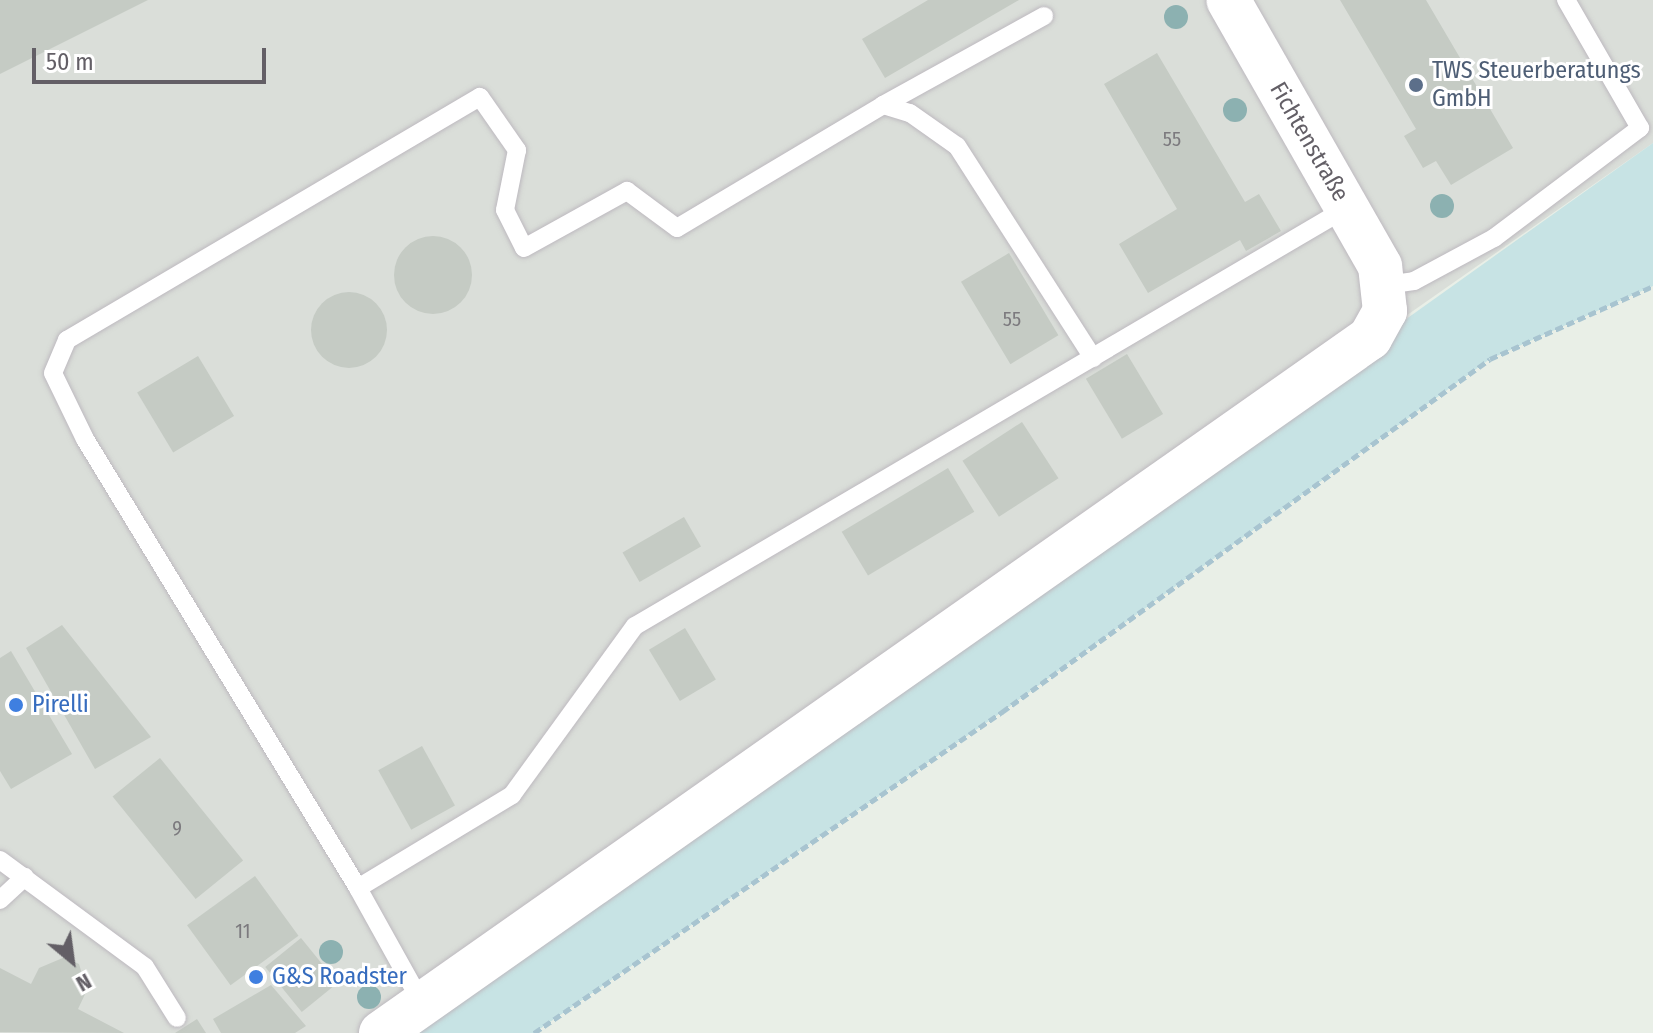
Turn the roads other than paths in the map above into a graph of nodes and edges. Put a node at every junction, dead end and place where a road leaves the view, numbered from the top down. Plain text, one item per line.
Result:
1 (1566, 0) edge
2 (1235, 3) edge
3 (1044, 16) dead end
4 (883, 105) junction
5 (1347, 208) junction
6 (1386, 285) junction
7 (1093, 358) junction
8 (0, 860) edge
9 (25, 877) junction
10 (358, 888) junction
11 (0, 900) edge
12 (423, 1005) junction
13 (177, 1018) dead end
14 (381, 1033) edge

1 - 6 lane
2 - 5 street, Fichtenstraße
3 - 4 lane
4 - 7 lane
4 - 10 lane
5 - 6 street, Fichtenstraße
5 - 7 lane
6 - 12 street
7 - 10 lane
8 - 9 lane
9 - 11 lane
9 - 13 lane
10 - 12 lane
12 - 14 street

